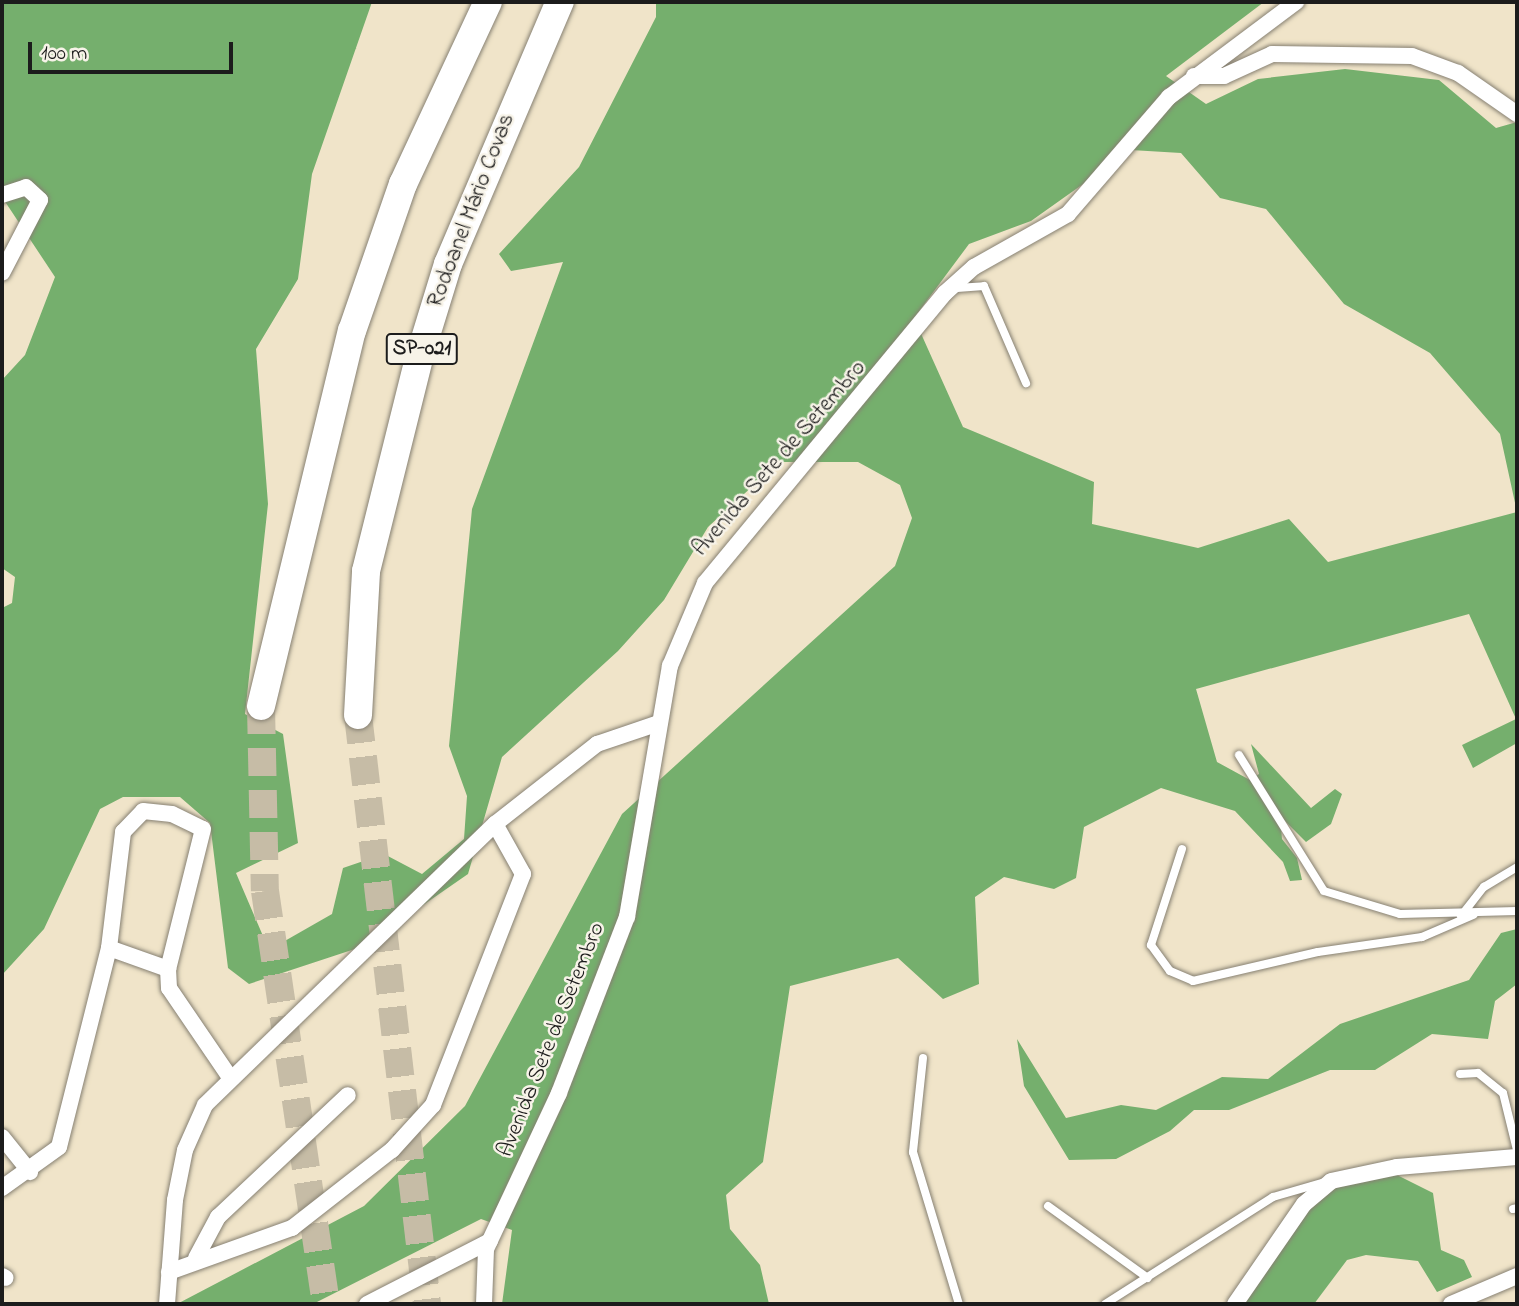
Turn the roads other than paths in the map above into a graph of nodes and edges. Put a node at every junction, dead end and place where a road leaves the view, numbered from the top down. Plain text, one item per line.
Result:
1 (488, 2) edge
2 (560, 2) edge
3 (1296, 2) edge
4 (1194, 76) junction
5 (1517, 114) edge
6 (2, 195) edge
7 (2, 273) edge
8 (945, 293) junction
9 (1026, 383) dead end
10 (261, 706) tunnel mouth
11 (358, 715) tunnel mouth
12 (659, 723) junction
13 (1239, 755) dead end
14 (495, 824) junction
15 (1182, 849) dead end
16 (1517, 867) edge
17 (1517, 911) edge
18 (1473, 915) junction
19 (1461, 916) junction
20 (109, 948) junction
21 (168, 969) junction
22 (923, 1058) dead end
23 (1460, 1074) dead end
24 (229, 1076) junction
25 (348, 1095) dead end
26 (2, 1138) edge
27 (1517, 1150) edge
28 (1517, 1157) edge
29 (30, 1172) junction
30 (1331, 1181) junction
31 (2, 1188) edge
32 (1048, 1206) dead end
33 (490, 1241) junction
34 (195, 1258) junction
35 (169, 1272) junction
36 (1517, 1276) edge
37 (1148, 1278) junction
38 (1490, 1288) junction
39 (167, 1304) edge
40 (368, 1304) edge
41 (484, 1304) edge
42 (959, 1304) edge
43 (1105, 1304) edge
44 (1235, 1304) edge
45 (1451, 1304) edge
46 (1481, 1304) edge

1 - 10 highway, SP-021
2 - 11 highway, Rodoanel Mário Covas / SP-021
3 - 4 street, Avenida Sete de Setembro
4 - 5 street
4 - 8 street, Avenida Sete de Setembro
6 - 7 street
8 - 9 lane
8 - 12 street, Avenida Sete de Setembro
12 - 14 street
12 - 33 street, Avenida Sete de Setembro
13 - 19 lane
14 - 24 street
14 - 34 street
15 - 18 lane
16 - 19 lane
17 - 18 lane
18 - 19 lane
20 - 21 street
20 - 21 street
20 - 29 street
21 - 24 street
22 - 42 lane
23 - 27 lane
24 - 35 street
25 - 34 street
26 - 29 street
28 - 30 street
29 - 31 street
30 - 37 lane
30 - 44 street
32 - 37 lane
33 - 40 street
33 - 41 street, Avenida Sete de Setembro
34 - 35 street
35 - 39 street
36 - 38 street
37 - 43 lane
38 - 45 street
38 - 46 street

